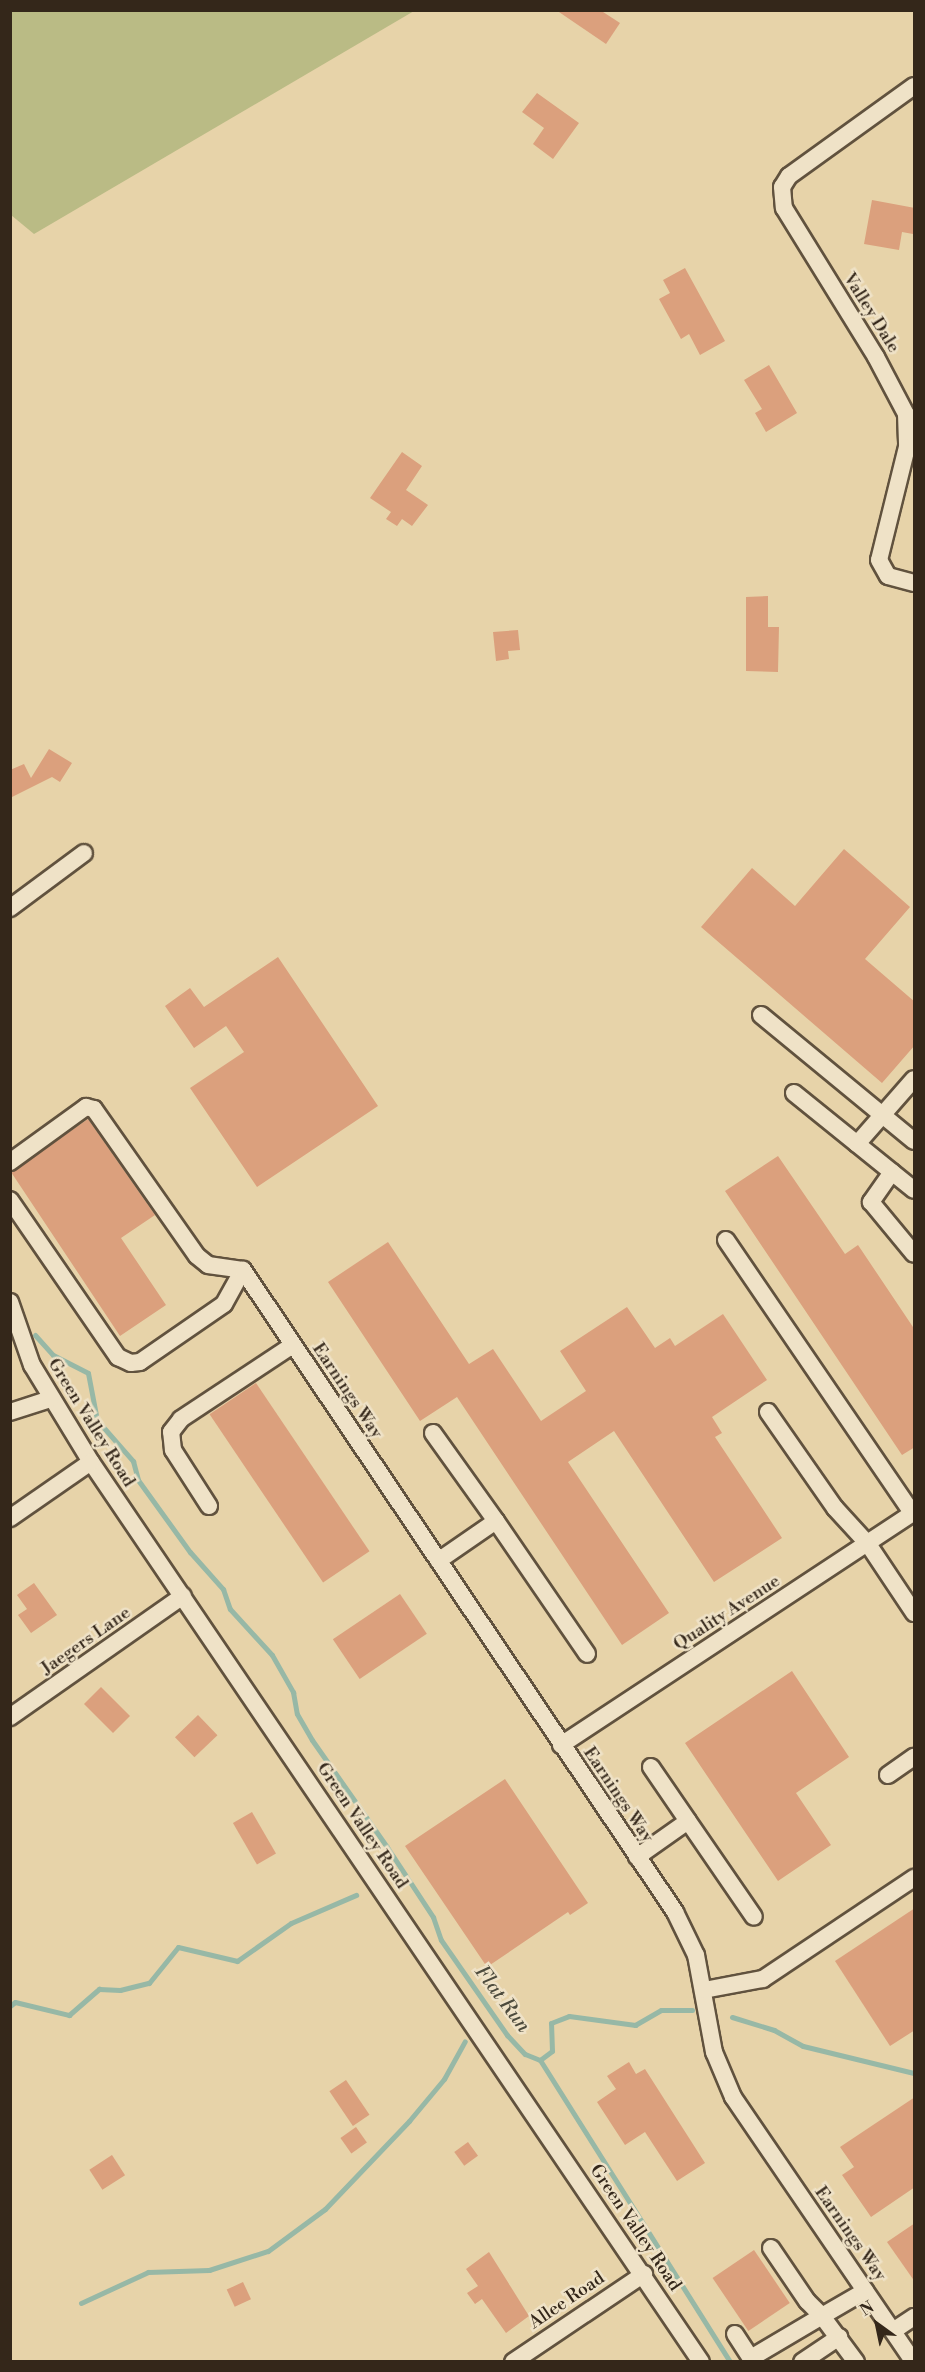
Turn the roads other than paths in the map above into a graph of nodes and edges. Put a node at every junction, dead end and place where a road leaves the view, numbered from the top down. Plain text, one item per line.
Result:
1 (915, 86) edge
2 (915, 583) edge
3 (84, 853) dead end
4 (10, 908) edge
5 (761, 1015) dead end
6 (915, 1079) edge
7 (794, 1093) dead end
8 (882, 1114) junction
9 (915, 1141) edge
10 (857, 1144) junction
11 (10, 1162) edge
12 (892, 1172) junction
13 (915, 1190) edge
14 (10, 1200) edge
15 (726, 1240) dead end
16 (915, 1254) edge
17 (243, 1270) junction
18 (10, 1302) edge
19 (292, 1345) junction
20 (50, 1399) junction
21 (10, 1412) edge
22 (768, 1413) dead end
23 (433, 1433) dead end
24 (91, 1462) junction
25 (209, 1506) dead end
26 (913, 1513) edge
27 (10, 1518) edge
28 (496, 1521) junction
29 (868, 1544) junction
30 (438, 1561) junction
31 (183, 1596) junction
32 (915, 1613) edge
33 (587, 1654) dead end
34 (10, 1717) edge
35 (561, 1745) junction
36 (915, 1757) edge
37 (651, 1767) dead end
38 (888, 1775) dead end
39 (688, 1821) junction
40 (637, 1857) junction
41 (915, 1878) edge
42 (754, 1917) dead end
43 (704, 1990) junction
44 (771, 2248) dead end
45 (644, 2274) junction
46 (865, 2290) junction
47 (822, 2316) junction
48 (915, 2317) edge
49 (893, 2331) junction
50 (735, 2334) dead end
51 (839, 2337) junction
52 (752, 2360) edge
53 (513, 2361) edge
54 (701, 2361) edge
55 (802, 2361) edge
56 (856, 2361) edge
57 (914, 2361) edge

1 - 2 street, Valley Dale
3 - 4 street
5 - 8 street
6 - 8 street
7 - 10 street
8 - 9 street
8 - 10 street
10 - 12 street
11 - 17 street
12 - 13 street
12 - 16 street
14 - 17 street
15 - 26 street
17 - 19 street, Earnings Way
18 - 20 street, Green Valley Road
19 - 25 street
19 - 30 street, Earnings Way
20 - 21 street
20 - 24 street, Green Valley Road
22 - 29 street
23 - 28 street
24 - 27 street
24 - 31 street, Green Valley Road
26 - 29 street, Quality Avenue
28 - 30 street
28 - 33 street
29 - 32 street
29 - 35 street, Quality Avenue
30 - 35 street, Earnings Way
31 - 34 street, Jaegers Lane
31 - 45 street, Green Valley Road
35 - 40 street, Earnings Way
36 - 38 street
37 - 39 street
39 - 40 street
39 - 42 street
40 - 43 street, Earnings Way
41 - 43 street
43 - 46 street, Earnings Way
44 - 47 street
45 - 53 street, Allee Road
45 - 54 street, Green Valley Road
46 - 47 street
46 - 49 street, Earnings Way
47 - 51 street
47 - 52 street
48 - 49 street
49 - 57 street, Earnings Way
50 - 52 street
51 - 55 street
51 - 56 street

